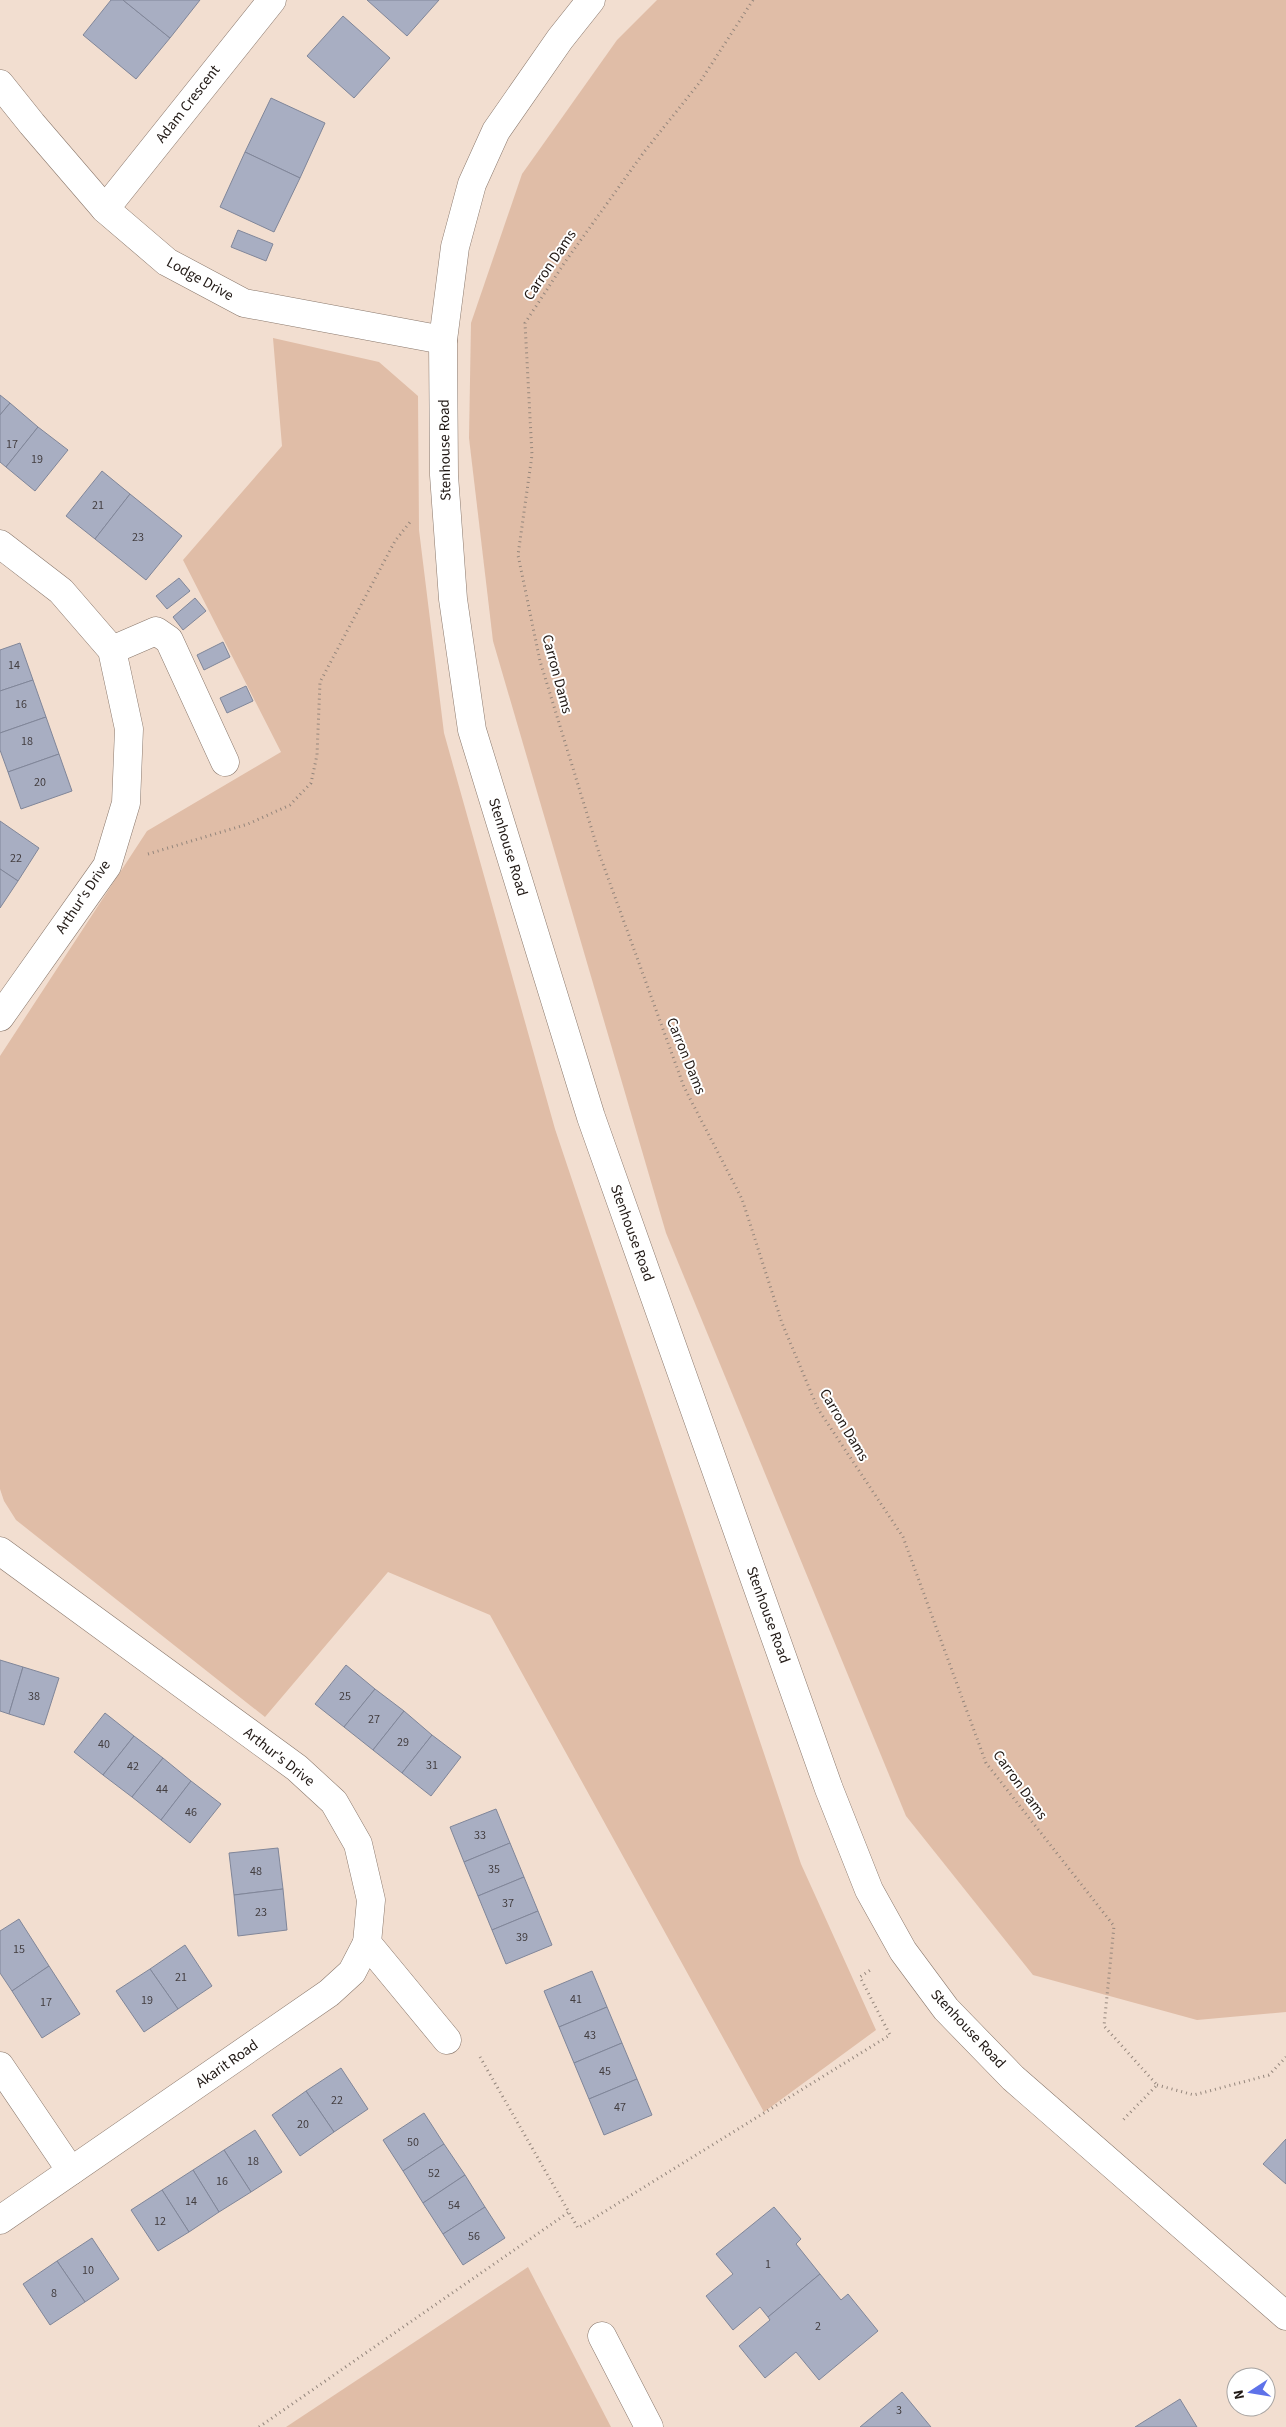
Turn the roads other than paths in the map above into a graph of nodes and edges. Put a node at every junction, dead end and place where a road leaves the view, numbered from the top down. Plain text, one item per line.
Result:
1 (272, 0) edge
2 (591, 0) edge
3 (0, 84) edge
4 (105, 209) junction
5 (443, 340) junction
6 (0, 544) edge
7 (112, 650) junction
8 (225, 762) dead end
9 (0, 1017) edge
10 (0, 1551) edge
11 (367, 1943) junction
12 (447, 2040) road end
13 (0, 2066) edge
14 (71, 2171) junction
15 (0, 2220) edge
16 (1286, 2316) edge
17 (602, 2336) dead end
18 (649, 2427) edge

1 - 4 street, Adam Crescent
2 - 5 street, Stenhouse Road
3 - 4 street, Lodge Drive
4 - 5 street, Lodge Drive
5 - 16 street, Stenhouse Road
6 - 7 street, Arthur's Drive
7 - 8 street
7 - 9 street, Arthur's Drive
10 - 11 street, Arthur's Drive
11 - 12 street
11 - 14 street, Akarit Road
13 - 14 street
14 - 15 street, Akarit Road
17 - 18 street

